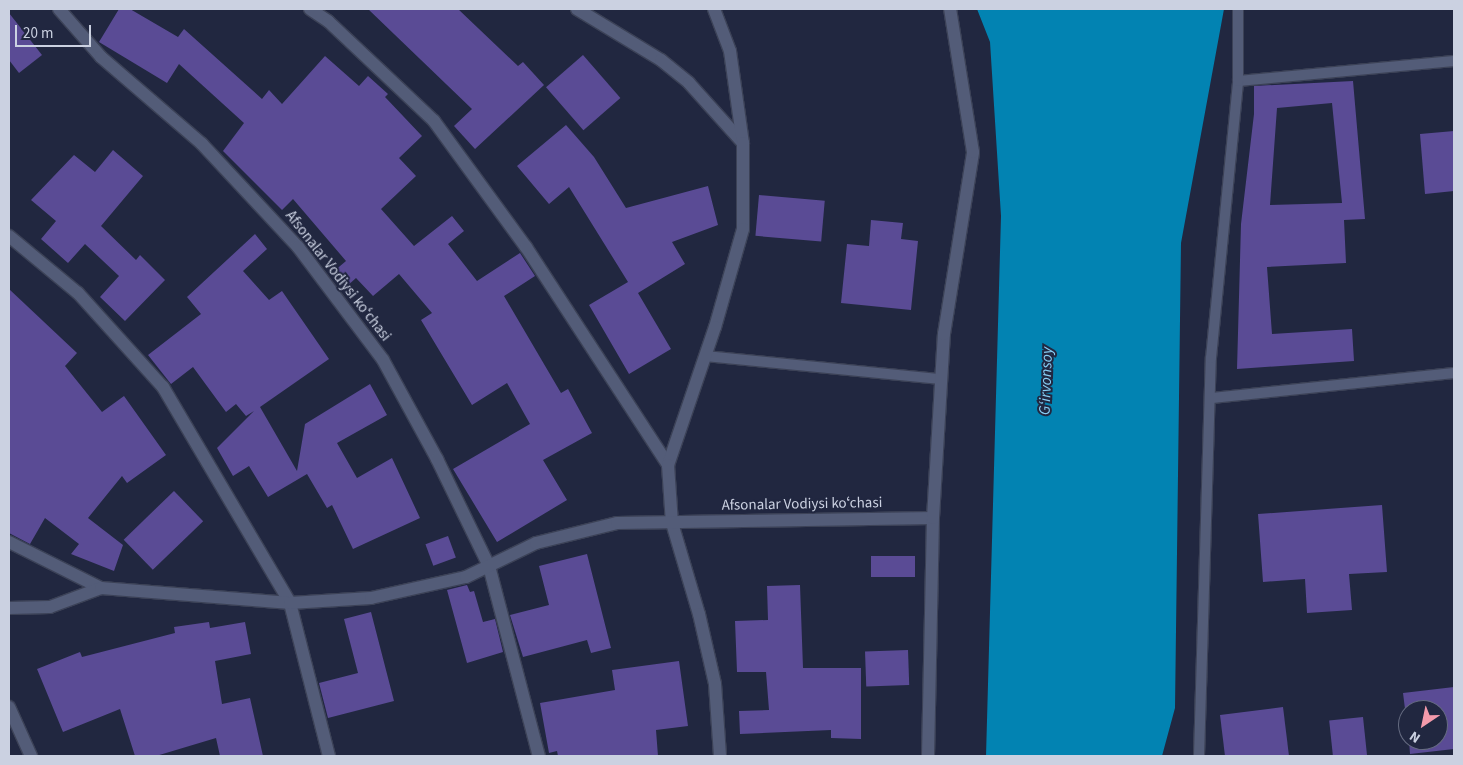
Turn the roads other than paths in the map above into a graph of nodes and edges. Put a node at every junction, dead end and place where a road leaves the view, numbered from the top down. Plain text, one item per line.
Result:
1 (59, 9) edge
2 (310, 9) edge
3 (577, 9) edge
4 (714, 9) edge
5 (950, 9) edge
6 (1238, 9) edge
7 (1454, 62) edge
8 (1238, 81) junction
9 (743, 143) junction
10 (9, 236) edge
11 (706, 356) junction
12 (1454, 372) edge
13 (941, 379) junction
14 (1212, 398) junction
15 (668, 465) junction
16 (933, 518) junction
17 (672, 523) junction
18 (9, 542) edge
19 (489, 566) junction
20 (102, 588) junction
21 (290, 603) junction
22 (9, 608) edge
23 (9, 707) edge
24 (31, 756) edge
25 (329, 756) edge
26 (539, 756) edge
27 (720, 756) edge
28 (928, 756) edge
29 (1199, 756) edge

1 - 19 street, Afsonalar Vodiysi koʻchasi
2 - 15 street
3 - 9 street
4 - 9 street
5 - 13 street
6 - 8 lane
7 - 8 lane
8 - 14 lane
9 - 11 street
10 - 21 street
11 - 13 lane
11 - 15 street
12 - 14 lane
13 - 16 street
14 - 29 lane
15 - 17 street
16 - 17 street, Afsonalar Vodiysi koʻchasi
16 - 28 street
17 - 19 street, Afsonalar Vodiysi koʻchasi
17 - 27 street
18 - 20 street, Afsonalar Vodiysi koʻchasi
19 - 21 street, Afsonalar Vodiysi koʻchasi
19 - 26 street, Afsonalar Vodiysi koʻchasi
20 - 21 street, Afsonalar Vodiysi koʻchasi
20 - 22 street, Afsonalar Vodiysi koʻchasi
21 - 25 street
23 - 24 street

